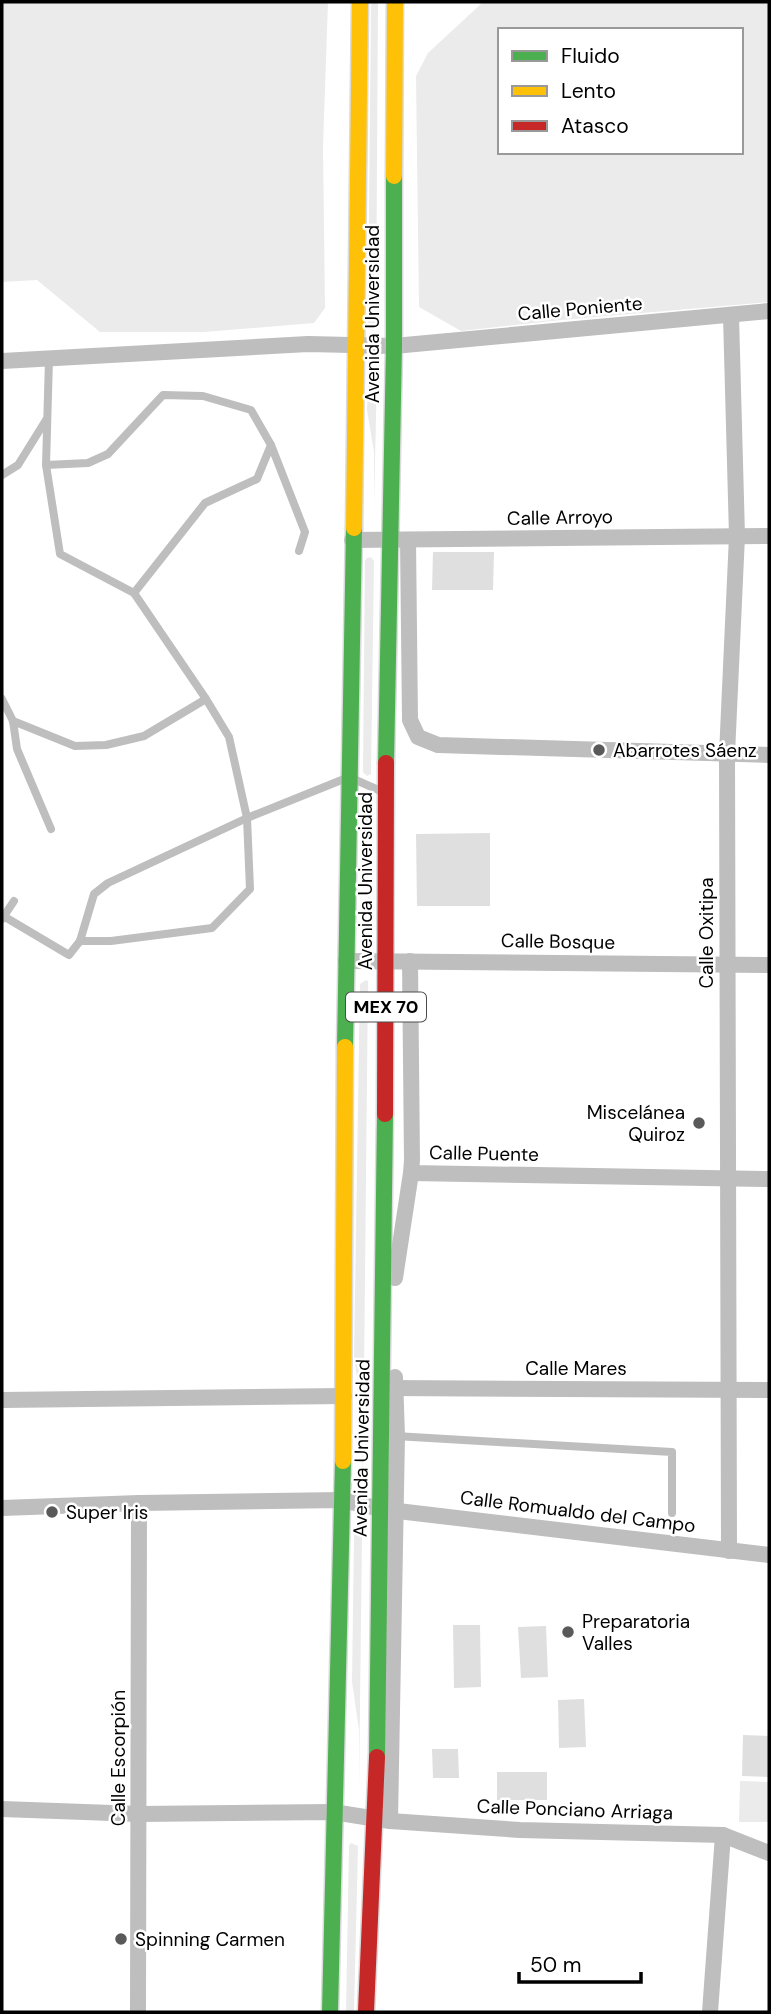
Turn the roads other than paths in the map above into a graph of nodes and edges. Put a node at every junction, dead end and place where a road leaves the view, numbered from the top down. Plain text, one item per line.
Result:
1 (360, 2) edge
2 (395, 2) edge
3 (769, 311) edge
4 (731, 316) junction
5 (357, 345) junction
6 (394, 346) junction
7 (49, 359) junction
8 (2, 361) edge
9 (47, 417) junction
10 (271, 446) junction
11 (46, 465) junction
12 (2, 475) edge
13 (737, 536) junction
14 (769, 536) edge
15 (352, 540) junction
16 (399, 540) junction
17 (299, 551) dead end
18 (134, 593) junction
19 (2, 699) edge
20 (206, 699) junction
21 (13, 721) junction
22 (727, 754) junction
23 (769, 755) edge
24 (349, 777) junction
25 (386, 793) junction
26 (247, 818) junction
27 (51, 829) dead end
28 (14, 901) dead end
29 (3, 918) edge
30 (80, 942) junction
31 (346, 961) junction
32 (386, 961) junction
33 (410, 961) junction
34 (728, 964) junction
35 (769, 965) edge
36 (411, 1173) junction
37 (728, 1178) junction
38 (769, 1179) edge
39 (389, 1388) junction
40 (729, 1390) junction
41 (769, 1390) edge
42 (344, 1396) junction
43 (2, 1399) edge
44 (389, 1435) junction
45 (342, 1500) junction
46 (139, 1503) junction
47 (2, 1508) edge
48 (387, 1509) junction
49 (672, 1513) dead end
50 (729, 1551) junction
51 (769, 1555) edge
52 (2, 1809) edge
53 (333, 1812) junction
54 (139, 1814) junction
55 (383, 1820) junction
56 (723, 1835) junction
57 (769, 1853) edge
58 (138, 2012) edge
59 (330, 2012) edge
60 (366, 2012) edge
61 (710, 2012) edge

1 - 5 main road, Avenida Universidad / MEX 70
2 - 6 main road, Avenida Universidad / MEX 70
3 - 4 street, Calle Poniente
4 - 6 street, Calle Poniente
4 - 13 street, Calle Oxitipa
5 - 6 street, Calle Poniente
5 - 7 street, Calle Poniente
5 - 15 main road, Avenida Universidad / MEX 70
6 - 16 main road, Avenida Universidad / MEX 70
7 - 8 street, Calle Poniente
7 - 9 lane
9 - 11 lane
9 - 12 lane
10 - 11 lane
10 - 17 lane
10 - 18 lane
11 - 18 lane
13 - 14 street, Calle Arroyo
13 - 16 street, Calle Arroyo
13 - 22 street, Calle Oxitipa
15 - 16 street, Calle Arroyo
15 - 24 main road, Avenida Universidad / MEX 70
16 - 22 street
16 - 25 main road, Avenida Universidad / MEX 70
18 - 20 lane
19 - 21 lane
20 - 21 lane
20 - 26 lane
21 - 27 lane
22 - 23 street
22 - 34 street, Calle Oxitipa
24 - 25 lane
24 - 26 lane
24 - 31 main road, Avenida Universidad / MEX 70
25 - 32 main road, Avenida Universidad / MEX 70
26 - 30 lane
26 - 30 lane
28 - 29 lane
29 - 30 lane
31 - 32 street, Calle Bosque
31 - 42 main road, Avenida Universidad / MEX 70
32 - 33 street, Calle Bosque
32 - 39 main road, Avenida Universidad / MEX 70
33 - 34 street, Calle Bosque
33 - 36 street, Calle Puente
34 - 35 street, Calle Bosque
34 - 37 street, Calle Oxitipa
36 - 37 street, Calle Puente
36 - 39 street
37 - 38 street, Calle Puente
37 - 40 street, Calle Oxitipa
39 - 40 street, Calle Mares
39 - 44 main road, Avenida Universidad / MEX 70
40 - 41 street, Calle Mares
40 - 50 street, Calle Oxitipa
42 - 43 street
42 - 45 main road, Avenida Universidad / MEX 70
44 - 48 main road, Avenida Universidad / MEX 70
44 - 49 lane
45 - 46 street, Calle Romualdo del Campo
45 - 48 street, Calle Romualdo del Campo
45 - 53 main road, Avenida Universidad / MEX 70
46 - 47 street, Calle Romualdo del Campo
46 - 54 street, Calle Escorpión
48 - 50 street, Calle Romualdo del Campo
48 - 55 main road, Avenida Universidad / MEX 70
50 - 51 street, Calle Romualdo del Campo
52 - 54 street, Calle Ponciano Arriaga
53 - 54 street, Calle Ponciano Arriaga
53 - 55 street, Calle Ponciano Arriaga
53 - 59 main road, Avenida Universidad / MEX 70
54 - 58 street, Calle Escorpión
55 - 56 street, Calle Ponciano Arriaga
55 - 60 main road, Avenida Universidad / MEX 70
56 - 57 street, Calle Ponciano Arriaga
56 - 61 street

